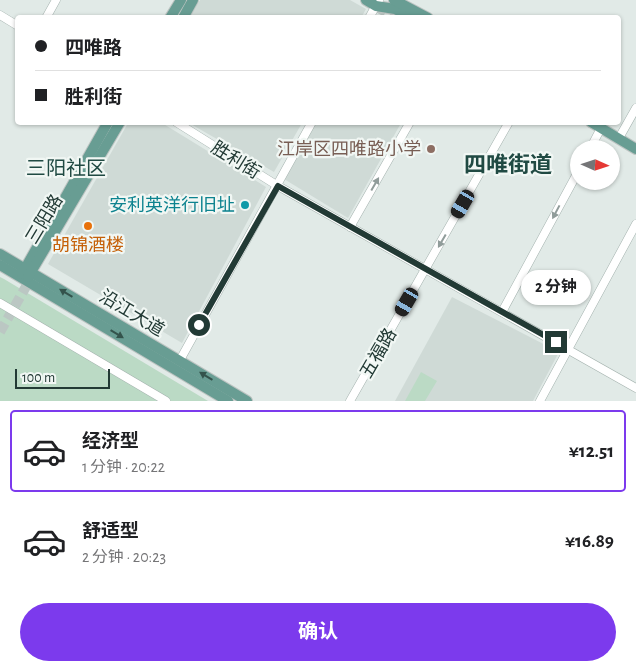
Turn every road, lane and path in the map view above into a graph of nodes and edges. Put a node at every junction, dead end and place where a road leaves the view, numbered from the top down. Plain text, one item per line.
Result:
1 (56, 0) edge
2 (181, 0) edge
3 (193, 0) edge
4 (366, 0) edge
5 (394, 0) edge
6 (377, 3) edge
7 (0, 15) edge
8 (48, 15) edge
9 (172, 15) edge
10 (185, 15) edge
11 (371, 15) edge
12 (408, 15) edge
13 (422, 15) edge
14 (15, 24) edge
15 (636, 108) edge
16 (106, 125) edge
17 (118, 125) edge
18 (181, 125) edge
19 (310, 125) edge
20 (408, 125) edge
21 (507, 125) edge
22 (596, 125) edge
23 (601, 128) junction
24 (619, 138) junction
25 (595, 140) edge
26 (636, 149) edge
27 (278, 186) junction
28 (570, 187) edge
29 (636, 224) edge
30 (350, 227) junction
31 (0, 254) edge
32 (0, 265) edge
33 (426, 269) junction
34 (26, 274) junction
35 (0, 304) edge
36 (502, 312) junction
37 (568, 350) junction
38 (180, 360) junction
39 (636, 388) edge
40 (166, 401) edge
41 (228, 401) edge
42 (247, 401) edge
43 (350, 401) edge
44 (540, 401) edge

1 - 8 street
2 - 9 main road
3 - 10 main road
4 - 6 main road
5 - 13 main road
6 - 11 street
6 - 12 main road
7 - 14 street
15 - 24 street
16 - 34 main road, 三阳路
17 - 34 main road, 三阳路
18 - 27 street, 胜利街
19 - 27 street
30 -> 20 street
21 -> 33 street, 五福路
22 - 23 main road
23 - 24 main road
23 - 25 street
24 - 26 main road
27 - 30 street, 胜利街
27 - 38 street
28 -> 36 street
29 - 37 street
30 - 33 street, 胜利街
31 - 34 main road, 沿江大道
32 - 34 main road, 沿江大道
33 - 36 street, 胜利街
33 - 43 street, 五福路
38 -> 34 main road, 沿江大道
34 -> 41 main road, 沿江大道
35 - 40 street
36 - 37 street, 胜利街
37 - 39 street, 胜利街
37 - 44 street
42 -> 38 main road, 沿江大道

